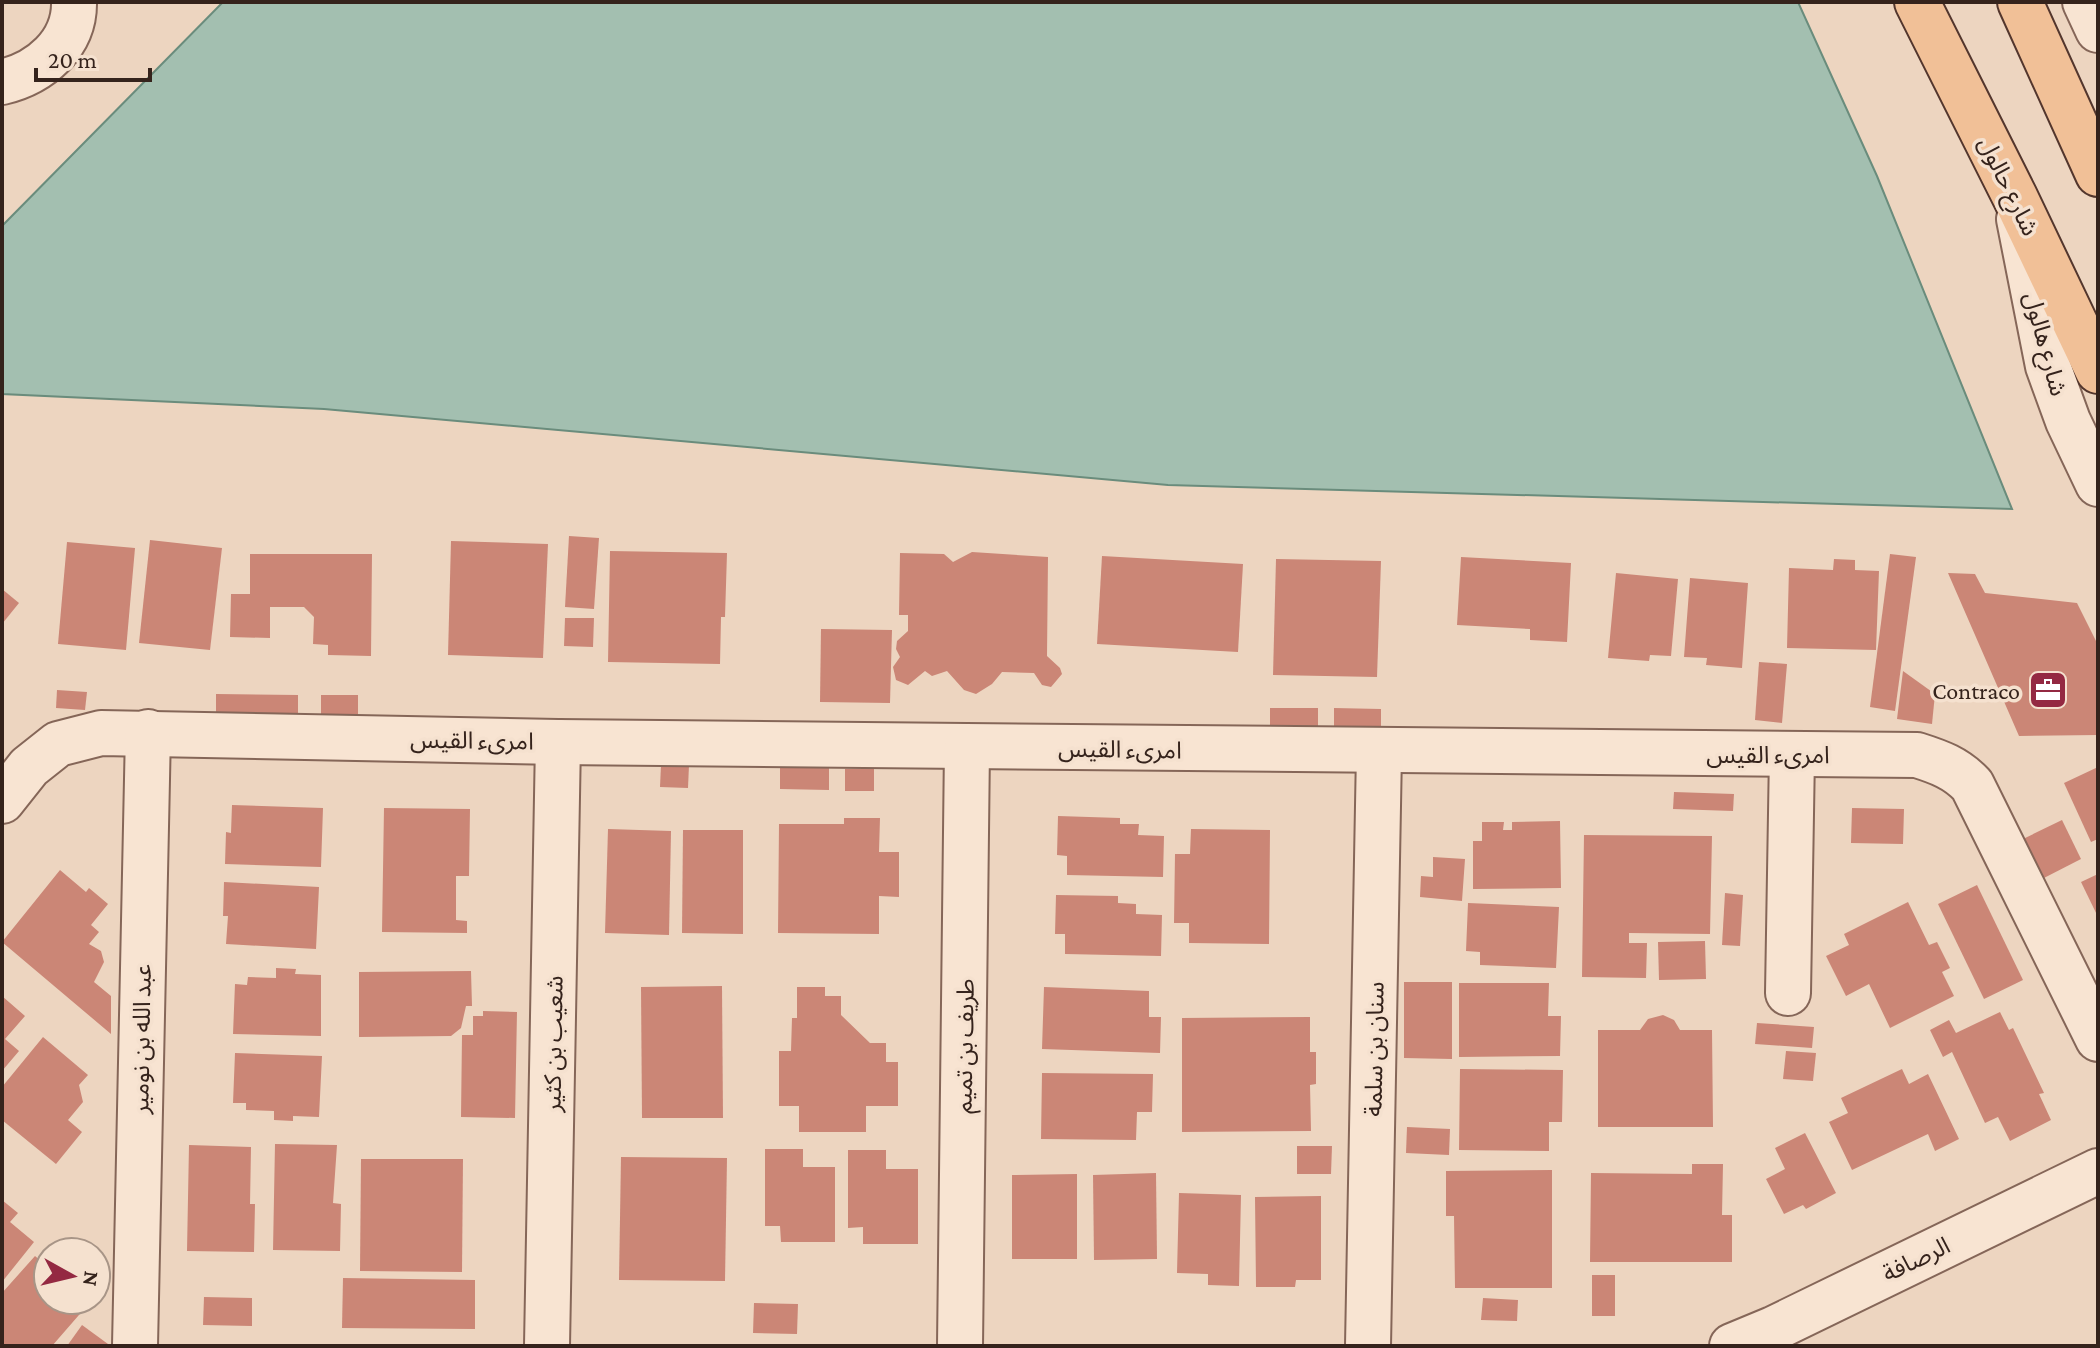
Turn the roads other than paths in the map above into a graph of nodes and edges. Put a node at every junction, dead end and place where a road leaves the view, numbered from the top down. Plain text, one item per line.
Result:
1 (74, 2) edge
2 (1917, 2) edge
3 (2020, 2) edge
4 (2085, 2) edge
5 (2098, 30) edge
6 (2, 82) edge
7 (2098, 174) edge
8 (2015, 197) junction
9 (2098, 371) edge
10 (2098, 484) edge
11 (148, 732) junction
12 (558, 742) junction
13 (967, 747) junction
14 (1379, 752) junction
15 (1792, 754) junction
16 (2, 801) edge
17 (1788, 993) dead end
18 (2098, 1039) edge
19 (2098, 1171) edge
20 (135, 1346) edge
21 (547, 1346) edge
22 (960, 1346) edge
23 (1368, 1346) edge
24 (1732, 1346) edge

1 - 6 street
2 - 8 main road, شارع حالول
3 - 7 main road
4 - 5 street
8 - 9 main road, شارع حالول
8 - 10 street, شارع هالول
11 - 12 street, امرىء القيس
11 - 16 street, امرىء القيس
11 - 20 street, عبد الله بن نومير
12 - 13 street, امرىء القيس
12 - 21 street, شعيب بن كثير
13 - 14 street, امرىء القيس
13 - 22 street, طريف بن تميم
14 - 15 street, امرىء القيس
14 - 23 street, سنان بن سلمة
15 - 17 street
15 - 18 street, امرىء القيس
19 - 24 street, الرصافة

